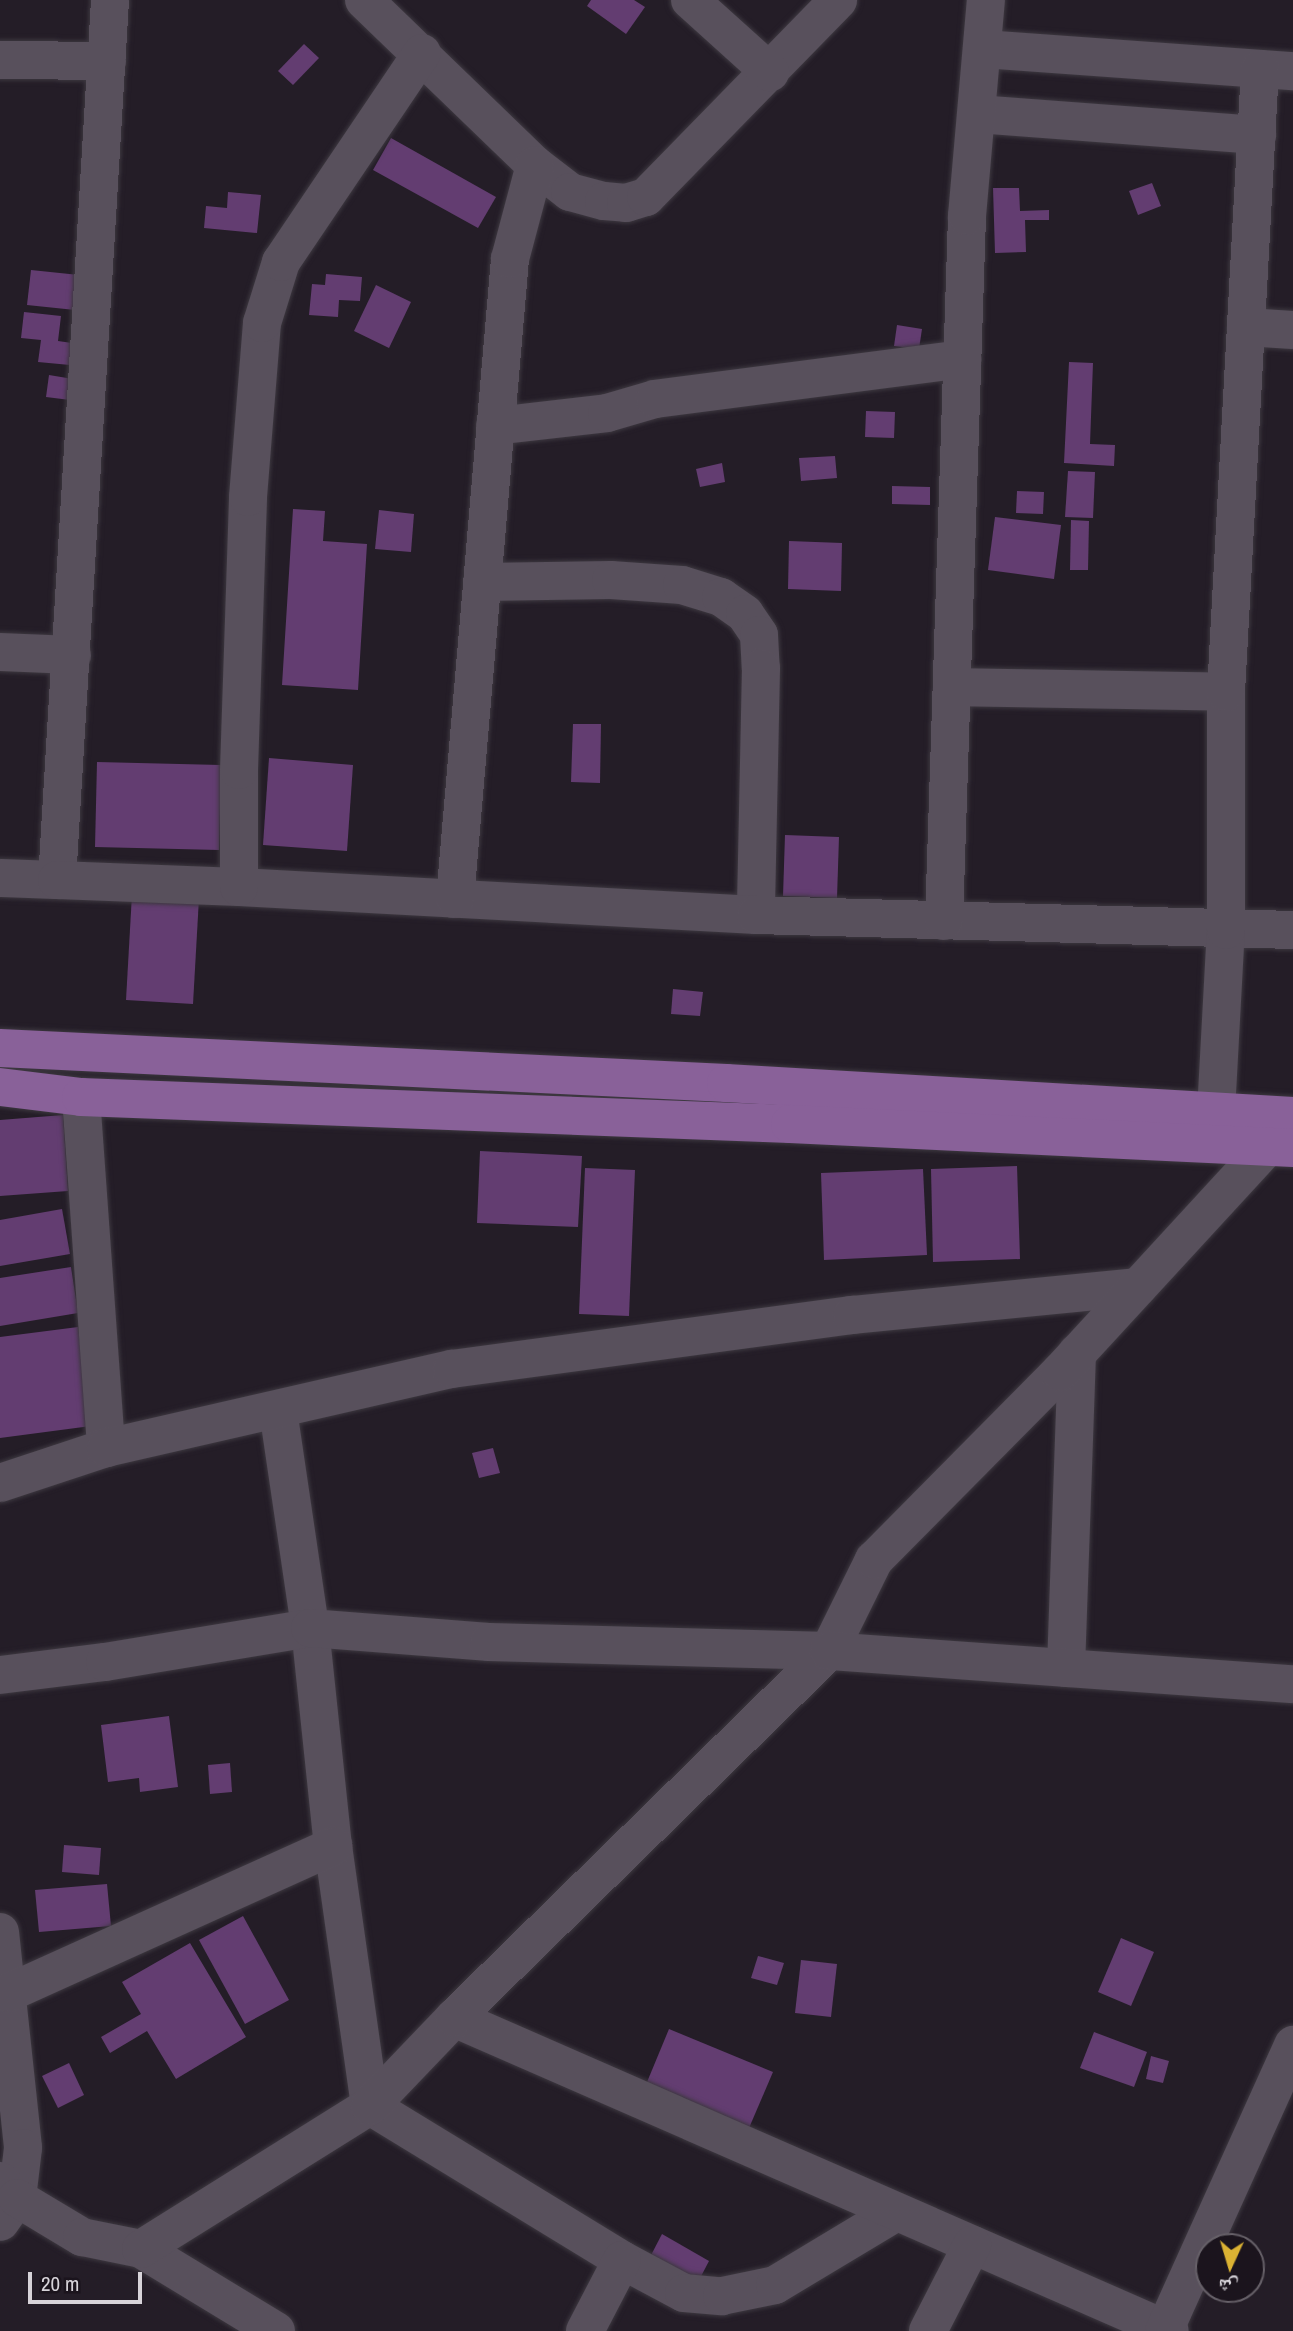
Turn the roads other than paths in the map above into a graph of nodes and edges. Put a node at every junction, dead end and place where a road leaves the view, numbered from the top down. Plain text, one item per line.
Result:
1 (110, 0) edge
2 (364, 0) edge
3 (691, 0) edge
4 (838, 0) edge
5 (986, 0) edge
6 (983, 49) junction
7 (422, 53) junction
8 (0, 60) edge
9 (107, 61) junction
10 (1277, 70) edge
11 (770, 72) junction
12 (976, 114) junction
13 (1257, 135) junction
14 (534, 164) junction
15 (1246, 327) junction
16 (1293, 330) edge
17 (962, 359) junction
18 (495, 426) junction
19 (482, 582) junction
20 (0, 652) edge
21 (72, 655) junction
22 (952, 687) junction
23 (1226, 692) junction
24 (0, 878) edge
25 (57, 880) junction
26 (239, 887) junction
27 (455, 899) junction
28 (756, 915) junction
29 (944, 921) junction
30 (1226, 930) junction
31 (1293, 930) edge
32 (0, 1048) edge
33 (0, 1087) edge
34 (81, 1097) junction
35 (1216, 1111) junction
36 (1293, 1116) edge
37 (1280, 1147) edge
38 (1138, 1287) junction
39 (1077, 1353) junction
40 (278, 1410) junction
41 (106, 1448) junction
42 (0, 1483) edge
43 (310, 1628) junction
44 (829, 1651) junction
45 (1066, 1668) junction
46 (0, 1675) edge
47 (1293, 1684) edge
48 (333, 1846) junction
49 (0, 1932) edge
50 (8, 1993) junction
51 (454, 2018) junction
52 (1293, 2045) edge
53 (370, 2106) junction
54 (6, 2200) edge
55 (895, 2213) junction
56 (972, 2245) junction
57 (141, 2249) junction
58 (622, 2260) junction
59 (1166, 2330) edge
60 (276, 2331) edge
61 (584, 2331) edge
62 (928, 2331) edge

1 - 9 street
2 - 7 street
3 - 11 street
4 - 11 street
5 - 6 street
6 - 10 street
6 - 12 street
7 - 14 street
7 - 26 street
8 - 9 street
9 - 21 street
10 - 13 street
11 - 14 street
12 - 13 street
12 - 17 street
13 - 15 street
14 - 18 street
15 - 16 street
15 - 23 street
17 - 18 street
17 - 22 street
18 - 19 street
19 - 27 street
19 - 28 street
20 - 21 street
21 - 25 street
22 - 23 street
22 - 29 street
23 - 30 street
24 - 25 street
25 - 26 street
26 - 27 street
27 - 28 street
28 - 29 street
29 - 30 street
30 - 31 street
30 - 35 street
32 - 35 main road
33 - 34 main road
34 - 37 main road
34 - 41 street
35 - 36 main road
37 - 38 street
38 - 39 street
38 - 40 street
39 - 44 street
39 - 45 street
40 - 41 street
40 - 43 street
41 - 42 street
43 - 44 street
43 - 46 street
43 - 48 street
44 - 45 street
44 - 51 street
45 - 47 street
48 - 50 street
48 - 53 street
49 - 50 street
50 - 54 street
51 - 53 street
51 - 55 street
52 - 59 street
53 - 57 street
53 - 58 street
54 - 57 street
55 - 56 street
55 - 58 street
56 - 59 street
56 - 62 street
57 - 60 street
58 - 61 street

